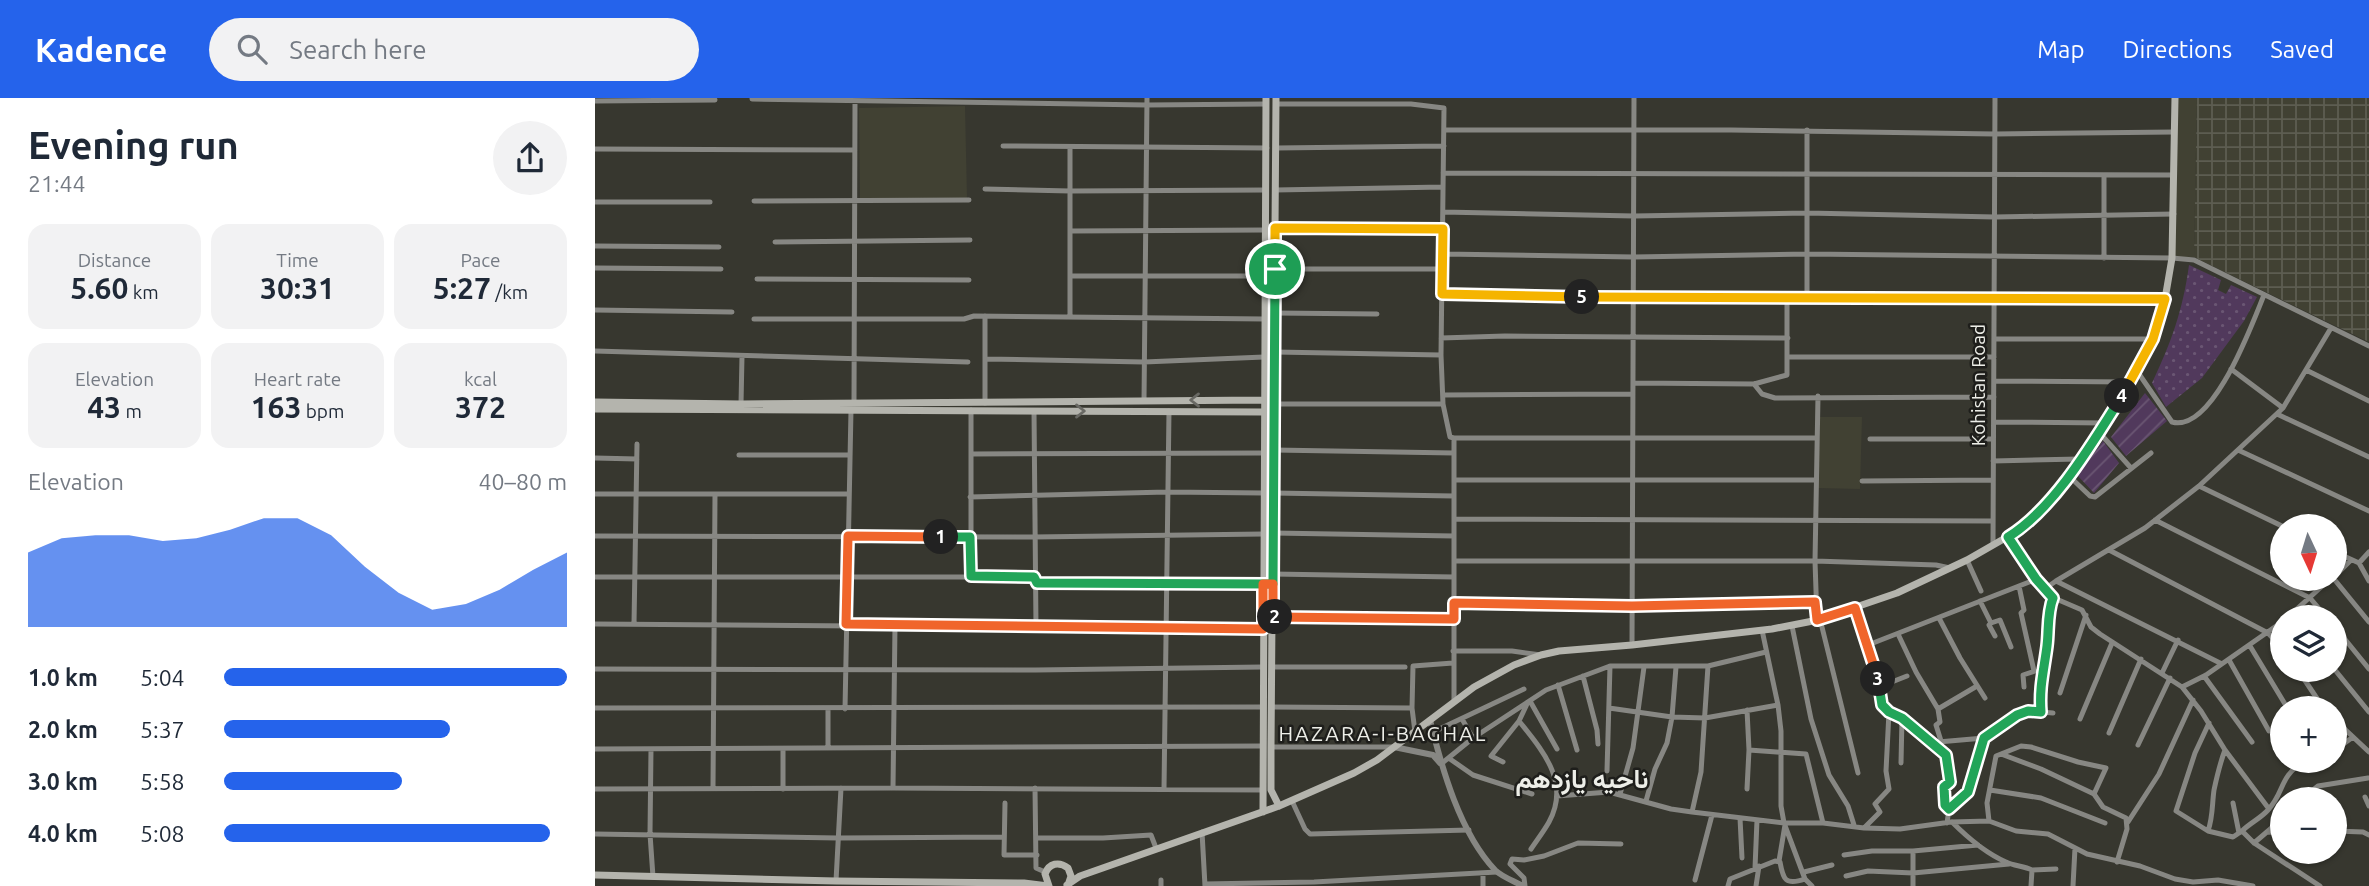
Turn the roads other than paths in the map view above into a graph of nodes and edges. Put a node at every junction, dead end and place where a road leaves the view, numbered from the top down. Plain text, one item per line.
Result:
1 (1634, 98) edge
2 (1996, 98) edge
3 (2175, 98) edge
4 (752, 99) edge
5 (878, 99) edge
6 (715, 100) dead end
7 (595, 101) edge
8 (855, 101) junction
9 (1266, 101) edge
10 (1276, 101) edge
11 (1411, 101) edge
12 (1147, 102) edge
13 (1266, 117) junction
14 (1276, 117) junction
15 (1444, 130) junction
16 (1807, 130) junction
17 (1634, 131) junction
18 (2174, 132) junction
19 (1995, 134) junction
20 (1003, 146) dead end
21 (1444, 146) junction
22 (1070, 148) junction
23 (1267, 148) junction
24 (1276, 148) junction
25 (595, 149) edge
26 (1146, 149) junction
27 (855, 150) junction
28 (1634, 172) junction
29 (1443, 173) junction
30 (1808, 173) junction
31 (1995, 174) junction
32 (2174, 175) junction
33 (2104, 177) junction
34 (1443, 187) junction
35 (985, 189) dead end
36 (1146, 190) junction
37 (1266, 190) junction
38 (1275, 190) junction
39 (1070, 191) junction
40 (855, 200) junction
41 (969, 200) dead end
42 (754, 201) dead end
43 (595, 202) edge
44 (710, 202) dead end
45 (1443, 212) junction
46 (1807, 213) junction
47 (2173, 214) junction
48 (1634, 216) junction
49 (2103, 216) junction
50 (1995, 217) junction
51 (1275, 228) junction
52 (1443, 229) junction
53 (1265, 230) junction
54 (1071, 231) junction
55 (1146, 232) junction
56 (969, 240) dead end
57 (855, 241) junction
58 (775, 242) dead end
59 (595, 246) edge
60 (719, 247) dead end
61 (1443, 254) junction
62 (1808, 254) junction
63 (1634, 257) junction
64 (1994, 257) junction
65 (2104, 258) junction
66 (2172, 258) junction
67 (595, 268) edge
68 (721, 269) dead end
69 (1275, 269) junction
70 (1443, 269) junction
71 (1145, 275) junction
72 (1070, 276) junction
73 (1264, 276) junction
74 (757, 279) dead end
75 (855, 280) junction
76 (969, 280) dead end
77 (1442, 294) junction
78 (2264, 295) junction
79 (1807, 297) junction
80 (1633, 298) junction
81 (1787, 298) junction
82 (1994, 298) junction
83 (2165, 299) junction
84 (595, 310) edge
85 (732, 312) dead end
86 (1274, 313) junction
87 (1377, 314) dead end
88 (985, 316) junction
89 (1070, 317) junction
90 (754, 319) dead end
91 (1145, 319) junction
92 (1265, 319) junction
93 (855, 320) junction
94 (2331, 328) junction
95 (1441, 338) junction
96 (1633, 338) junction
97 (1788, 338) junction
98 (1994, 339) junction
99 (2153, 339) junction
100 (2369, 346) edge
101 (595, 351) edge
102 (1275, 352) junction
103 (1441, 355) junction
104 (742, 356) junction
105 (1264, 357) junction
106 (1788, 357) junction
107 (1994, 357) junction
108 (854, 358) junction
109 (985, 359) junction
110 (968, 362) dead end
111 (1145, 362) junction
112 (2231, 369) junction
113 (2306, 370) junction
114 (2137, 371) junction
115 (1994, 381) junction
116 (2131, 382) junction
117 (1633, 383) junction
118 (1754, 384) junction
119 (1633, 394) junction
120 (1443, 395) junction
121 (1818, 396) junction
122 (1994, 397) junction
123 (1263, 400) junction
124 (1144, 401) junction
125 (2369, 401) edge
126 (595, 402) edge
127 (985, 403) junction
128 (741, 404) junction
129 (1274, 404) junction
130 (1443, 404) junction
131 (852, 406) junction
132 (898, 406) junction
133 (2283, 408) junction
134 (595, 409) edge
135 (971, 410) junction
136 (1034, 411) junction
137 (1169, 411) junction
138 (1263, 412) junction
139 (2277, 414) junction
140 (1994, 422) junction
141 (2105, 423) junction
142 (2098, 431) junction
143 (1454, 438) junction
144 (1633, 438) junction
145 (1817, 438) junction
146 (1870, 439) dead end
147 (1993, 439) junction
148 (637, 444) dead end
149 (1273, 450) junction
150 (2238, 450) junction
151 (1168, 453) junction
152 (1263, 453) junction
153 (1454, 453) junction
154 (2151, 453) dead end
155 (971, 454) junction
156 (1033, 454) junction
157 (739, 455) dead end
158 (849, 455) junction
159 (2369, 457) edge
160 (595, 458) edge
161 (637, 459) junction
162 (2079, 459) junction
163 (1993, 461) junction
164 (2131, 468) junction
165 (2068, 475) junction
166 (1632, 479) junction
167 (1815, 480) junction
168 (1993, 480) junction
169 (1454, 481) junction
170 (1863, 481) dead end
171 (2199, 486) junction
172 (1167, 492) junction
173 (1263, 493) junction
174 (1273, 493) junction
175 (595, 494) edge
176 (636, 494) junction
177 (715, 495) junction
178 (849, 495) junction
179 (1034, 495) junction
180 (1454, 496) junction
181 (970, 497) junction
182 (2369, 512) edge
183 (1454, 519) junction
184 (1633, 519) junction
185 (1816, 519) junction
186 (2155, 520) junction
187 (2270, 520) edge
188 (1993, 521) junction
189 (1273, 533) junction
190 (1166, 534) junction
191 (1263, 534) junction
192 (595, 536) edge
193 (715, 536) junction
194 (848, 536) junction
195 (1454, 536) junction
196 (637, 537) junction
197 (970, 537) junction
198 (1033, 537) junction
199 (2008, 537) junction
200 (1993, 545) junction
201 (2109, 550) junction
202 (2369, 552) edge
203 (2347, 558) edge
204 (1967, 559) junction
205 (2351, 560) junction
206 (1454, 561) junction
207 (1815, 561) junction
208 (1633, 562) junction
209 (2359, 563) junction
210 (2347, 564) edge
211 (1950, 568) junction
212 (1273, 574) junction
213 (714, 576) junction
214 (971, 576) junction
215 (595, 577) edge
216 (635, 577) junction
217 (846, 577) junction
218 (1454, 577) junction
219 (2036, 579) junction
220 (1035, 580) junction
221 (2056, 581) junction
222 (2369, 581) edge
223 (1166, 583) junction
224 (1263, 584) junction
225 (1273, 584) junction
226 (2019, 586) junction
227 (2046, 588) junction
228 (1981, 591) dead end
229 (2317, 592) edge
230 (2344, 592) edge
231 (2053, 598) junction
232 (2310, 598) junction
233 (1980, 601) junction
234 (1815, 602) junction
235 (1454, 603) junction
236 (2303, 605) edge
237 (2316, 605) edge
238 (1632, 606) junction
239 (1855, 608) junction
240 (2086, 615) junction
241 (1273, 617) junction
242 (1939, 618) junction
243 (1454, 619) junction
244 (1819, 620) junction
245 (2369, 622) edge
246 (1991, 623) junction
247 (595, 624) edge
248 (634, 624) junction
249 (846, 624) junction
250 (714, 625) junction
251 (895, 625) junction
252 (1792, 626) junction
253 (1036, 627) junction
254 (1166, 627) junction
255 (1263, 629) junction
256 (1762, 630) junction
257 (2268, 633) joint
258 (1898, 634) junction
259 (1995, 636) dead end
260 (2178, 640) junction
261 (2347, 642) edge
262 (2112, 643) junction
263 (1632, 645) junction
264 (1868, 645) junction
265 (2249, 646) junction
266 (2011, 647) dead end
267 (1453, 651) junction
268 (1766, 652) junction
269 (1541, 655) junction
270 (2141, 659) junction
271 (2229, 660) junction
272 (1453, 663) junction
273 (2223, 664) junction
274 (1610, 666) junction
275 (1708, 666) junction
276 (1165, 667) junction
277 (1262, 667) junction
278 (1272, 667) junction
279 (1405, 667) dead end
280 (1644, 667) junction
281 (1675, 667) junction
282 (595, 669) edge
283 (846, 669) junction
284 (894, 669) junction
285 (2369, 669) edge
286 (714, 670) junction
287 (2034, 671) junction
288 (2042, 671) junction
289 (2162, 673) junction
290 (1583, 676) junction
291 (1907, 676) dead end
292 (2204, 676) junction
293 (2170, 678) junction
294 (2345, 682) edge
295 (1558, 685) junction
296 (1977, 686) junction
297 (1879, 687) junction
298 (2024, 687) dead end
299 (2182, 687) junction
300 (1524, 689) dead end
301 (2060, 693) dead end
302 (2280, 696) edge
303 (1506, 698) junction
304 (1985, 698) dead end
305 (2193, 700) junction
306 (1454, 701) junction
307 (1528, 702) junction
308 (1778, 705) junction
309 (1165, 707) junction
310 (1262, 707) junction
311 (1272, 707) junction
312 (595, 708) edge
313 (713, 708) junction
314 (828, 708) junction
315 (894, 708) junction
316 (1412, 708) junction
317 (1609, 708) junction
318 (845, 709) junction
319 (1938, 709) junction
320 (1513, 710) junction
321 (1747, 710) junction
322 (1639, 712) junction
323 (1889, 712) junction
324 (2041, 712) junction
325 (2369, 712) edge
326 (2053, 713) dead end
327 (1672, 717) junction
328 (1705, 718) junction
329 (1902, 718) junction
330 (1462, 719) junction
331 (2080, 719) dead end
332 (1430, 720) junction
333 (1519, 721) junction
334 (2209, 723) junction
335 (2269, 731) dead end
336 (2347, 731) edge
337 (1415, 732) junction
338 (1433, 732) junction
339 (2109, 733) dead end
340 (2353, 737) junction
341 (1473, 738) junction
342 (1984, 738) junction
343 (1941, 741) junction
344 (2347, 741) edge
345 (2252, 742) dead end
346 (1598, 744) dead end
347 (1932, 744) junction
348 (2138, 745) dead end
349 (1165, 747) junction
350 (1267, 747) junction
351 (1394, 747) junction
352 (828, 748) junction
353 (894, 748) junction
354 (595, 749) edge
355 (651, 749) junction
356 (713, 749) junction
357 (783, 749) junction
358 (1557, 749) dead end
359 (1577, 750) dead end
360 (1749, 750) junction
361 (2225, 750) junction
362 (2369, 752) edge
363 (1781, 754) junction
364 (2000, 754) junction
365 (1450, 759) junction
366 (1503, 762) dead end
367 (1901, 763) dead end
368 (1441, 764) junction
369 (1607, 771) dead end
370 (1858, 773) dead end
371 (2289, 773) edge
372 (2368, 778) edge
373 (2317, 787) edge
374 (713, 788) junction
375 (841, 788) junction
376 (893, 788) junction
377 (595, 789) edge
378 (652, 789) junction
379 (783, 789) junction
380 (1035, 789) junction
381 (1164, 789) junction
382 (1747, 789) dead end
383 (1262, 790) junction
384 (1990, 790) junction
385 (1532, 794) dead end
386 (1620, 794) junction
387 (2094, 794) junction
388 (1557, 796) junction
389 (2365, 797) dead end
390 (1292, 801) junction
391 (1646, 801) junction
392 (1005, 803) dead end
393 (2233, 803) dead end
394 (1935, 805) dead end
395 (1279, 806) junction
396 (2369, 806) edge
397 (1947, 807) junction
398 (2269, 809) junction
399 (1263, 812) junction
400 (1692, 812) junction
401 (1712, 815) junction
402 (1740, 818) junction
403 (1757, 820) junction
404 (1989, 821) junction
405 (1949, 822) junction
406 (2128, 822) junction
407 (1823, 823) junction
408 (2105, 823) dead end
409 (1784, 824) junction
410 (1854, 825) junction
411 (1864, 828) junction
412 (1469, 830) junction
413 (2208, 831) junction
414 (2347, 831) edge
415 (2367, 831) edge
416 (1202, 832) junction
417 (2241, 832) junction
418 (2268, 832) edge
419 (595, 834) edge
420 (650, 834) junction
421 (1004, 837) junction
422 (838, 838) junction
423 (1037, 838) junction
424 (2254, 843) junction
425 (1622, 844) dead end
426 (1978, 845) junction
427 (1156, 848) junction
428 (2075, 848) junction
429 (1531, 849) dead end
430 (1913, 852) junction
431 (1037, 855) junction
432 (1844, 855) dead end
433 (1742, 858) dead end
434 (1779, 861) junction
435 (2117, 862) junction
436 (2009, 864) junction
437 (1107, 865) junction
438 (1832, 865) dead end
439 (1757, 867) junction
440 (1067, 868) junction
441 (2056, 869) dead end
442 (2032, 870) junction
443 (1497, 872) junction
444 (1804, 872) junction
445 (1045, 873) junction
446 (1483, 873) junction
447 (1913, 873) junction
448 (595, 875) edge
449 (1846, 876) dead end
450 (653, 877) junction
451 (1805, 879) junction
452 (1695, 880) dead end
453 (747, 882) edge
454 (839, 883) edge
455 (1011, 883) junction
456 (2174, 883) edge
457 (957, 885) edge
458 (1205, 885) edge
459 (1049, 886) edge
460 (1066, 886) edge
461 (1483, 886) edge
462 (1524, 886) edge
463 (1728, 886) edge
464 (1756, 886) edge
465 (1812, 886) edge
466 (1913, 886) edge
467 (2031, 886) edge
468 (2073, 886) edge
469 (2253, 886) edge
470 (2320, 886) edge

1 - 17 street
2 - 19 street, Kohistan Road
3 - 18 main road
4 - 8 street
5 - 8 street
5 - 12 street
6 - 7 street
8 - 27 street
9 - 12 street
9 - 13 main road
10 - 11 street
10 - 14 main road
11 - 15 street
12 - 26 street
13 - 14 main road
13 - 23 main road
14 - 24 main road
15 - 17 street
15 - 21 street
16 - 17 street
16 - 19 street
16 - 30 street
17 - 28 street
18 - 19 street
18 - 32 main road
19 - 31 street, Kohistan Road
20 - 22 street
21 - 24 street
21 - 29 street
22 - 26 street
22 - 39 street
23 - 26 street
23 - 37 main road
24 - 38 main road
25 - 27 street
26 - 36 street
27 - 40 street
28 - 29 street
28 - 30 street
28 - 48 street
29 - 34 street
30 - 31 street
30 - 46 street
31 - 33 street
31 - 50 street, Kohistan Road
32 - 33 street
32 - 47 main road
33 - 49 street
34 - 38 street
34 - 45 street
35 - 39 street
36 - 37 street
36 - 39 street
36 - 55 street
37 - 53 main road
38 - 51 main road
39 - 54 street
40 - 41 street
40 - 42 street
40 - 57 street
43 - 44 street
45 - 48 street
45 - 52 street
46 - 48 street
46 - 50 street
46 - 62 street
47 - 49 street
47 - 66 main road
48 - 63 street
49 - 50 street
49 - 65 street
50 - 64 street, Kohistan Road
51 - 52 street
51 - 69 main road
52 - 61 street
53 - 55 street
53 - 73 main road
54 - 55 street
54 - 72 street
55 - 71 street
56 - 57 street
57 - 58 street
57 - 75 street
59 - 60 street
61 - 63 street
61 - 70 street
62 - 63 street
62 - 64 street
62 - 79 street
63 - 80 street
64 - 65 street
64 - 82 street, Kohistan Road
65 - 66 street
66 - 78 street
66 - 83 main road
67 - 68 street
69 - 70 street
69 - 86 main road
70 - 77 street
71 - 72 street
71 - 73 street
71 - 91 street
72 - 89 street
73 - 92 main road
74 - 75 street
75 - 76 street
75 - 93 street
77 - 80 street
77 - 95 street
78 - 94 street
78 - 112 street
79 - 81 street
79 - 82 street
80 - 81 street
80 - 96 street
81 - 97 street
82 - 83 street
82 - 98 street, Kohistan Road
83 - 99 main road
84 - 85 street
86 - 87 street
86 - 102 main road
88 - 89 street
88 - 93 street
88 - 109 street
89 - 91 street
90 - 93 street
91 - 92 street
91 - 111 street
92 - 105 main road
93 - 108 street
94 - 100 street
94 - 113 street
95 - 96 street
95 - 103 street
96 - 97 street
96 - 117 street
97 - 106 street
98 - 99 street
98 - 107 street, Kohistan Road
99 - 114 main road
101 - 104 street
102 - 103 street
102 - 129 main road
103 - 120 street
104 - 108 street
104 - 128 street
105 - 111 street
105 - 123 main road
106 - 107 street
106 - 118 street
107 - 115 street, Kohistan Road
108 - 110 street
108 - 131 street
109 - 111 street
109 - 127 street
111 - 124 street
112 - 114 street
112 - 133 street
113 - 125 street
113 - 133 street
114 - 116 main road
115 - 116 street
115 - 122 street, Kohistan Road
116 - 141 main road
117 - 118 street
117 - 119 street
118 - 121 street
119 - 120 street
119 - 144 street
120 - 130 street
121 - 122 street
121 - 145 street
122 - 140 street, Kohistan Road
123 -> 124 main road
123 - 138 main road
124 - 127 main road
126 - 128 main road
127 - 132 main road
128 - 131 main road
129 - 130 street
129 - 149 main road
130 - 143 street
131 - 132 main road
131 - 134 main road
131 - 158 street
132 - 135 main road
133 - 139 street
135 - 136 main road
135 - 155 street
136 -> 137 main road
136 - 156 street
137 - 138 main road
137 - 151 street
138 - 152 main road
139 - 150 street
139 - 159 street
140 - 141 street
140 - 147 street, Kohistan Road
141 - 142 main road
142 - 162 main road
142 - 164 street
143 - 144 street
143 - 153 street
144 - 145 street
144 - 166 street
145 - 167 street
146 - 147 street
147 - 163 street, Kohistan Road
148 - 161 street
149 - 153 street
149 - 174 main road
150 - 171 street
150 - 182 street
151 - 152 street
151 - 156 street
151 - 172 street
152 - 173 main road
153 - 169 street
154 - 164 street
155 - 156 street
155 - 181 street
156 - 179 street
157 - 158 street
158 - 178 street
160 - 161 street
161 - 176 street
162 - 163 street
162 - 165 main road
163 - 168 street, Kohistan Road
164 - 165 street
165 - 199 main road
166 - 167 street
166 - 169 street
166 - 184 street
167 - 185 street
168 - 170 street
168 - 188 street, Kohistan Road
169 - 180 street
171 - 186 street
171 - 187 street
172 - 173 street
172 - 179 street
172 - 190 street
173 - 191 main road
174 - 180 street
174 - 189 main road
175 - 176 street
176 - 177 street
176 - 196 street
177 - 178 street
177 - 193 street
178 - 194 street
179 - 181 street
179 - 198 street
180 - 183 street
181 - 197 street
183 - 184 street
183 - 195 street
184 - 185 street
184 - 208 street
185 - 188 street
185 - 207 street
186 - 201 street
186 - 232 street
188 - 200 street, Kohistan Road
189 - 195 street
189 - 212 main road
190 - 191 street
190 - 198 street
190 - 223 street
191 - 224 main road
192 - 196 street
193 - 194 street
193 - 196 street
193 - 213 street
194 - 197 street
194 - 217 street
195 - 206 street
196 - 216 street
197 - 198 street
197 - 214 street
198 - 220 street
199 - 200 main road
199 - 219 street
200 - 204 main road
201 - 221 street
201 - 257 street
202 - 209 street
203 - 205 street
204 - 211 main road
204 - 228 street
205 - 209 street
205 - 210 street
206 - 208 street
206 - 218 street
207 - 208 street
207 - 211 street
207 - 234 street
208 - 238 street
209 - 222 street
211 - 239 main road
212 - 218 street
212 - 225 main road
213 - 216 street
213 - 217 street
213 - 250 street
214 - 217 street
214 - 220 street
215 - 216 street
216 - 248 street
217 - 249 street
218 - 235 street
219 - 226 street
219 - 227 street
220 - 223 street
220 - 253 street
221 - 227 street
221 - 260 street
223 - 224 street
223 - 254 street
224 - 225 street
224 - 255 main road
225 - 241 main road
226 - 233 street
226 - 287 street
227 - 231 street
229 - 232 street
230 - 245 street
231 - 240 street
231 - 288 street
232 - 236 street
232 - 237 street
233 - 242 street
233 - 246 street
234 - 238 street
234 - 244 street
235 - 238 street
235 - 243 street
238 - 263 street
239 - 244 main road
239 - 264 street
240 - 262 street
240 - 301 street
241 - 243 street
241 - 278 main road
242 - 258 street
242 - 296 street
243 - 267 street
244 - 252 main road
244 - 370 street
246 - 259 street
246 - 266 street
247 - 248 street
248 - 250 street
249 - 250 street
249 - 251 street
249 - 283 street
250 - 286 street
251 - 253 street
251 - 284 street
252 - 256 main road
252 - 410 street
253 - 254 street
254 - 255 street
254 - 276 street
255 - 277 main road
256 - 263 main road
256 - 268 street
257 - 265 street
258 - 264 street
258 - 319 street
260 - 273 street
260 - 289 street
261 - 285 street
262 - 270 street
262 - 331 street
263 - 269 main road
264 - 297 street
265 - 271 street
265 - 302 street
267 - 269 street
267 - 272 street
268 - 275 street
268 - 308 street
269 - 306 main road
270 - 289 street
270 - 339 street
271 - 273 street
271 - 335 street
272 - 306 street
272 - 316 street
273 - 292 street
274 - 280 street
274 - 290 street
274 - 317 street
275 - 281 street
275 - 328 street
276 - 277 street
276 - 284 street
276 - 309 street
277 - 310 main road
278 - 279 street
278 - 311 main road
280 - 281 street
280 - 322 street
281 - 327 street
282 - 286 street
283 - 284 street
283 - 286 street
283 - 318 street
284 - 315 street
286 - 313 street
287 - 288 street
287 - 298 street
288 - 324 street
289 - 293 street
290 - 295 street
290 - 346 street
291 - 297 street
292 - 299 street
292 - 345 street
293 - 299 street
293 - 348 street
294 - 325 street
295 - 307 street
295 - 359 street
296 - 304 street
296 - 319 street
297 - 323 street
299 - 305 street
300 - 303 street
303 - 320 street
303 - 330 street
305 - 334 street
305 - 406 street
306 - 332 main road
307 - 320 street
307 - 333 street
307 - 358 street
308 - 321 street
308 - 363 street
309 - 310 street
309 - 315 street
309 - 349 street
310 - 350 main road
311 - 316 street
311 - 350 main road
312 - 313 street
313 - 314 street
313 - 356 street
314 - 318 street
314 - 352 street
315 - 318 street
315 - 353 street
316 - 337 street
317 - 322 street
317 - 369 street
319 - 343 street
320 - 341 street
321 - 328 street
321 - 360 street
322 - 327 street
322 - 386 street
323 - 329 street
323 - 411 street
324 - 326 street
324 - 342 street
327 - 328 street
327 - 391 street
328 - 400 street
329 - 347 street
329 - 367 street
330 - 338 street
330 - 341 street
332 - 337 main road
332 - 338 street
333 - 366 street
333 - 388 street
334 - 361 street
334 - 413 street
336 - 340 street
337 - 351 main road
338 - 368 street
340 - 344 street
340 - 362 street
341 - 365 street
342 - 343 street
342 - 397 street
343 - 347 street
347 - 397 street
349 - 350 street
349 - 353 street
349 - 381 street
350 - 351 street
350 - 383 main road
350 - 395 main road
351 - 368 street
351 - 390 main road
352 - 353 street
352 - 357 street
353 - 376 street
354 - 355 street
355 - 356 street
355 - 378 street
356 - 357 street
356 - 374 street
357 - 379 street
360 - 363 street
360 - 382 street
361 - 398 street
361 - 413 street
363 - 407 street
363 - 409 street
364 - 384 street
364 - 387 street
364 - 387 street
365 - 368 street
365 - 385 street
368 - 412 street
371 - 398 street
372 - 373 street
374 - 378 street
374 - 379 street
375 - 376 street
375 - 379 street
375 - 422 street
376 - 380 street
377 - 378 street
378 - 420 street
380 - 381 street
380 - 423 street
381 - 383 street
383 - 399 main road
384 - 404 street
384 - 408 street
386 - 388 street
386 - 391 street
387 - 406 street
388 - 429 street
389 - 396 street
390 - 395 main road
390 - 412 street
391 - 400 street
392 - 421 street
393 - 417 street
394 - 397 street
395 - 399 main road
397 - 405 street
398 - 417 street
399 - 416 main road
400 - 401 street
401 - 402 street
401 - 452 street
402 - 403 street
402 - 433 street
403 - 409 street
403 - 439 street
404 - 405 street
404 - 428 street
405 - 411 street
405 - 426 street
406 - 435 street
407 - 409 street
407 - 410 street
409 - 434 street
409 - 444 street
410 - 411 street
412 - 443 street
413 - 417 street
414 - 415 street
416 - 427 main road
416 - 458 street
417 - 424 street
418 - 424 street
419 - 420 street
420 - 422 street
420 - 450 street
421 - 422 street
421 - 431 street
422 - 454 street
423 - 427 street
423 - 431 street
424 - 470 street
425 - 462 street
426 - 430 street
426 - 436 street
427 - 437 main road
428 - 435 street
428 - 468 street
430 - 432 street
430 - 447 street
431 - 445 street
434 - 439 street
434 - 451 street
435 - 456 street
436 - 442 street
436 - 447 street
437 - 440 main road
437 - 460 main road
438 - 444 street
439 - 463 street
439 - 464 street
440 - 445 main road
440 - 460 main road
441 - 442 street
442 - 467 street
443 - 446 street
443 - 462 street
444 - 451 street
445 - 455 main road
445 - 459 main road
446 - 458 street
446 - 461 street
447 - 449 street
447 - 466 street
448 - 450 main road
450 - 453 main road
451 - 465 street
453 - 454 main road
454 - 457 main road
455 - 457 main road
455 - 459 main road
456 - 469 street

